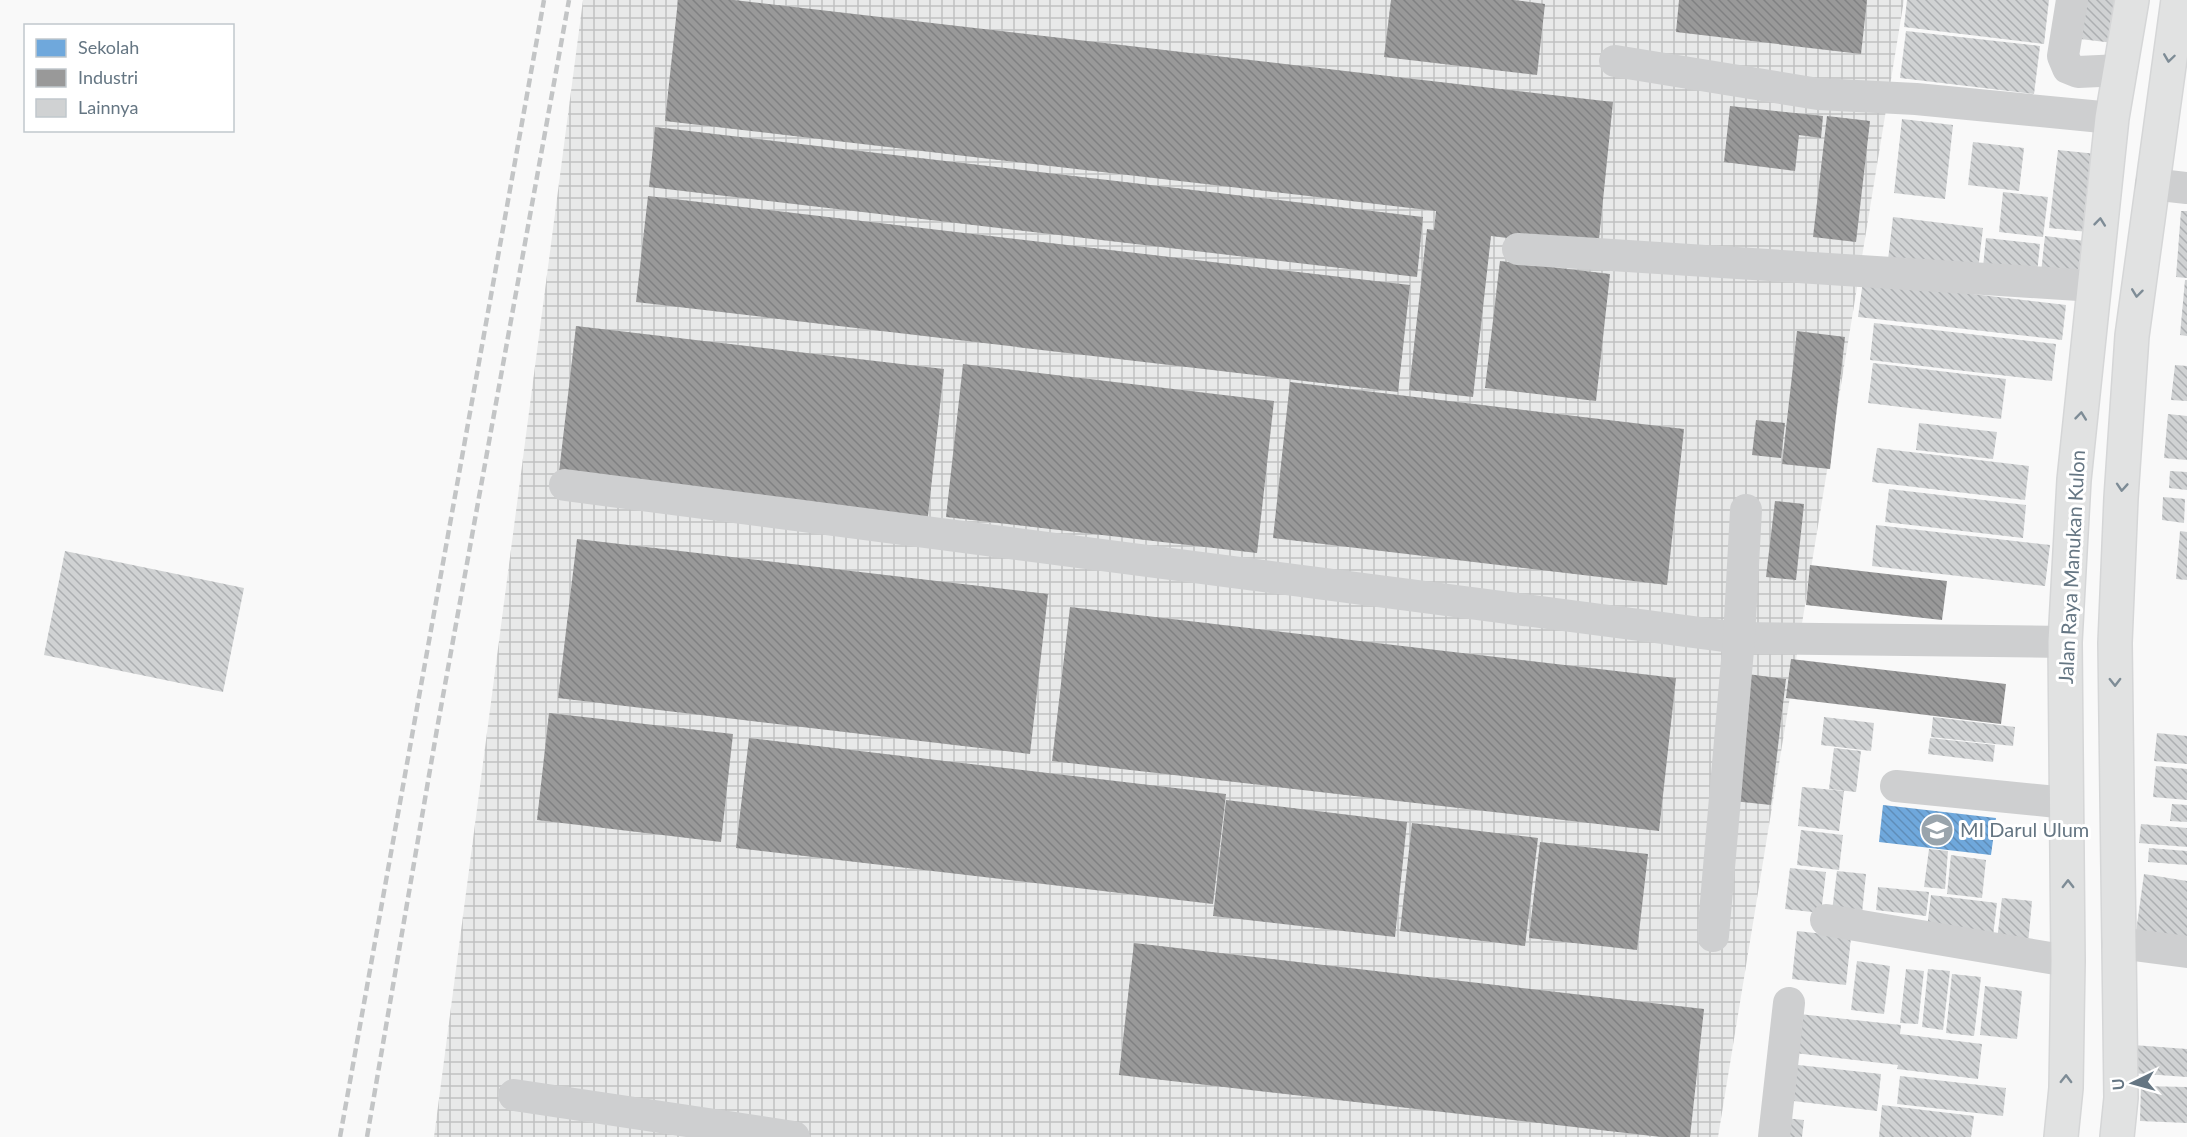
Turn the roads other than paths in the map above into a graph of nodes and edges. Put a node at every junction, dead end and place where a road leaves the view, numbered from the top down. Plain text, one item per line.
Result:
1 (2072, 0) edge
2 (2132, 0) edge
3 (2178, 0) edge
4 (1615, 61) dead end
5 (2121, 70) junction
6 (2112, 118) junction
7 (2151, 184) junction
8 (2187, 188) edge
9 (1518, 249) dead end
10 (2094, 286) junction
11 (565, 485) dead end
12 (1746, 510) dead end
13 (1738, 638) junction
14 (2065, 642) junction
15 (1896, 786) dead end
16 (2067, 803) junction
17 (2116, 804) junction
18 (1826, 920) dead end
19 (1713, 936) dead end
20 (2118, 943) junction
21 (2187, 952) edge
22 (2068, 961) junction
23 (1789, 1003) dead end
24 (514, 1095) dead end
25 (794, 1137) edge
26 (1774, 1137) edge
27 (2061, 1137) edge
28 (2116, 1137) edge

1 - 5 street
2 - 5 main road, Jalan Raya Manukan Kulon
3 -> 7 main road
4 - 6 street
5 - 6 main road, Jalan Raya Manukan Kulon
10 -> 6 main road, Jalan Raya Manukan Kulon
7 - 8 street
7 -> 17 main road
9 - 10 street
14 -> 10 main road, Jalan Raya Manukan Kulon
11 - 13 street
12 - 13 street
13 - 14 street
13 - 19 street
14 - 16 main road, Jalan Raya Manukan Kulon
15 - 16 street
16 - 17 main road
22 -> 16 main road, Jalan Raya Manukan Kulon
17 - 20 main road
18 - 22 street
20 - 21 street
20 - 28 main road
27 -> 22 main road, Jalan Raya Manukan Kulon
23 - 26 street
24 - 25 street

